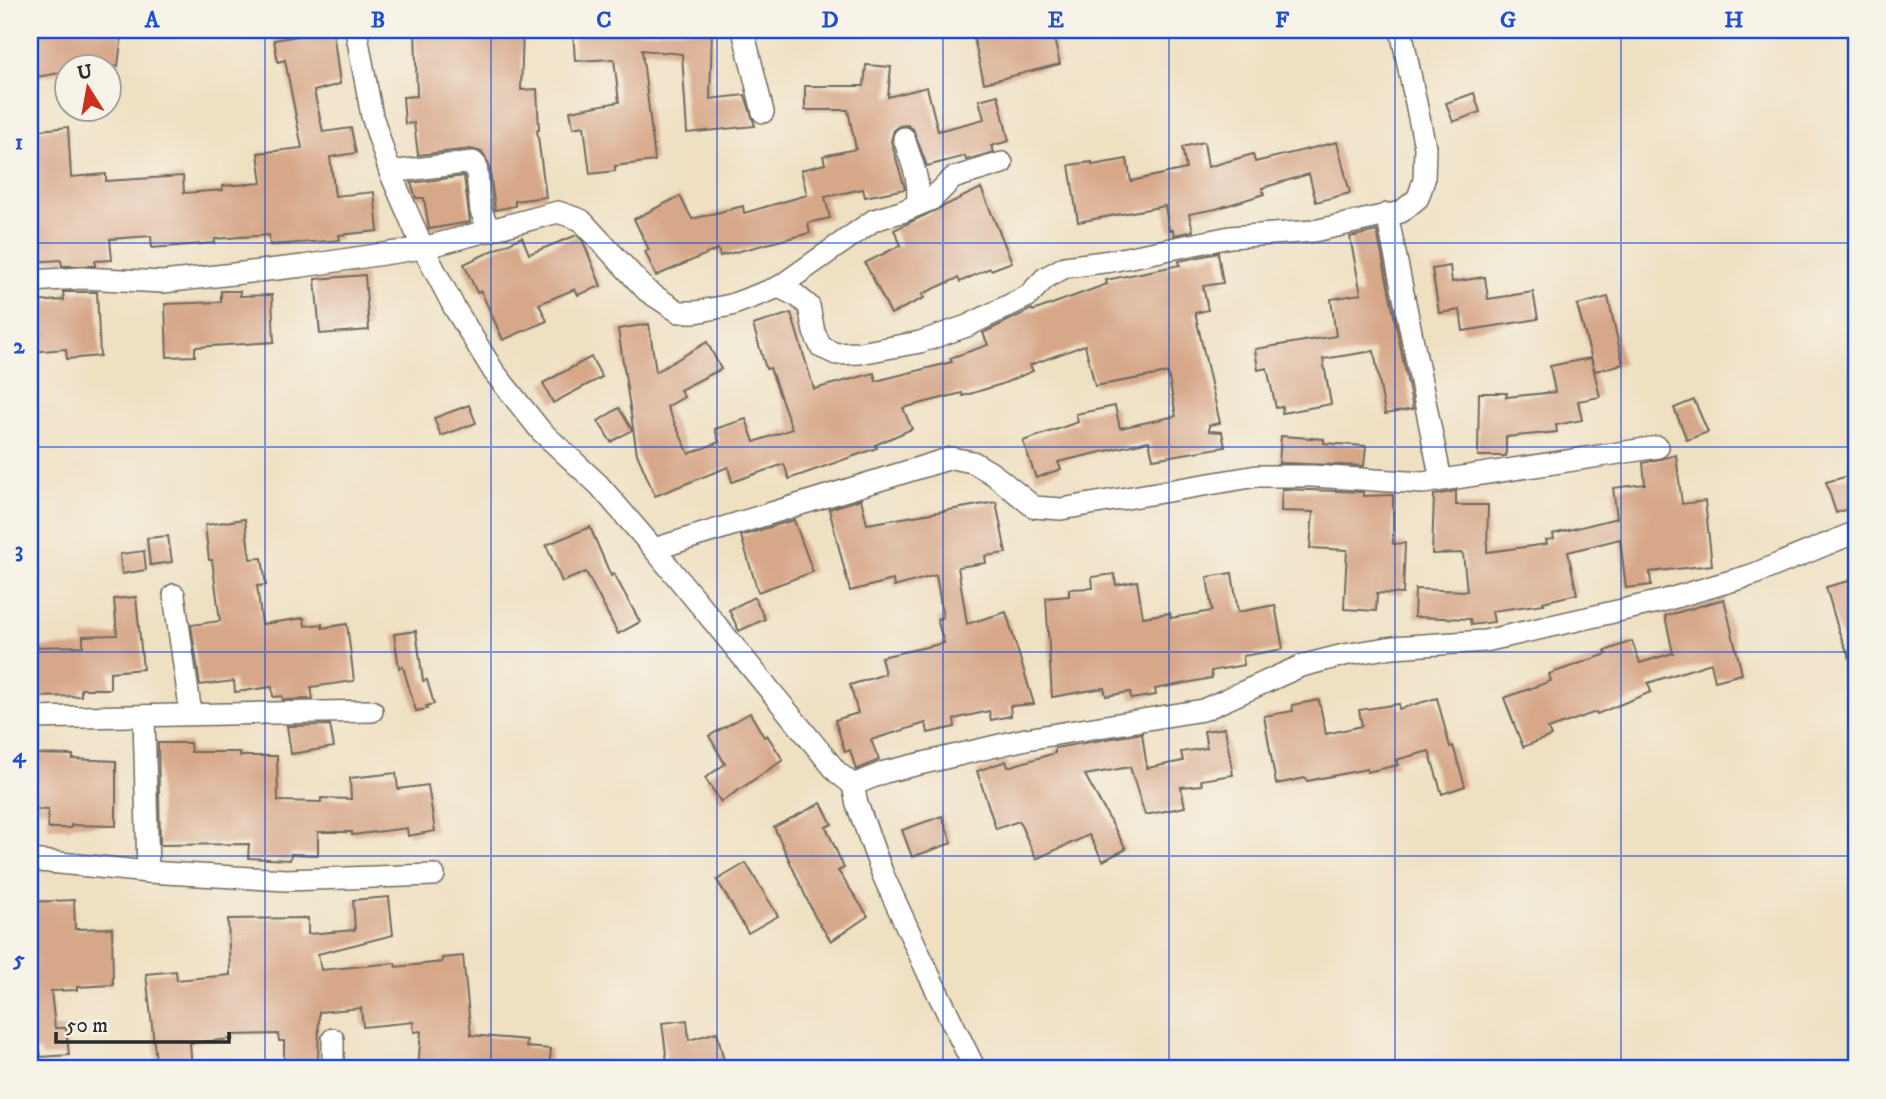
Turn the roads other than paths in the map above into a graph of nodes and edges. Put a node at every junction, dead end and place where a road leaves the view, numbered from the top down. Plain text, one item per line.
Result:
1 (356, 30) edge
2 (743, 30) edge
3 (1401, 30) edge
4 (762, 112) dead end
5 (904, 138) dead end
6 (1002, 163) dead end
7 (390, 172) junction
8 (917, 204) junction
9 (1387, 214) junction
10 (490, 231) junction
11 (423, 248) junction
12 (30, 281) edge
13 (779, 287) junction
14 (1658, 447) dead end
15 (1441, 480) junction
16 (1856, 532) edge
17 (654, 549) junction
18 (174, 595) dead end
19 (372, 711) dead end
20 (191, 714) junction
21 (145, 716) junction
22 (30, 718) edge
23 (853, 785) junction
24 (30, 860) edge
25 (148, 872) junction
26 (434, 875) dead end
27 (333, 1039) dead end
28 (333, 1069) edge
29 (975, 1069) edge

1 - 7 street
2 - 4 street
3 - 9 street
5 - 8 street
6 - 8 street
7 - 10 street
7 - 11 street
8 - 13 street
9 - 13 street
9 - 15 street
10 - 11 street
10 - 13 street
11 - 12 street
11 - 17 street
14 - 15 street
15 - 17 street
16 - 23 street
17 - 23 street
18 - 20 street
19 - 20 street
20 - 21 street
21 - 22 street
21 - 25 street
23 - 29 street
24 - 25 street
25 - 26 street
27 - 28 street

